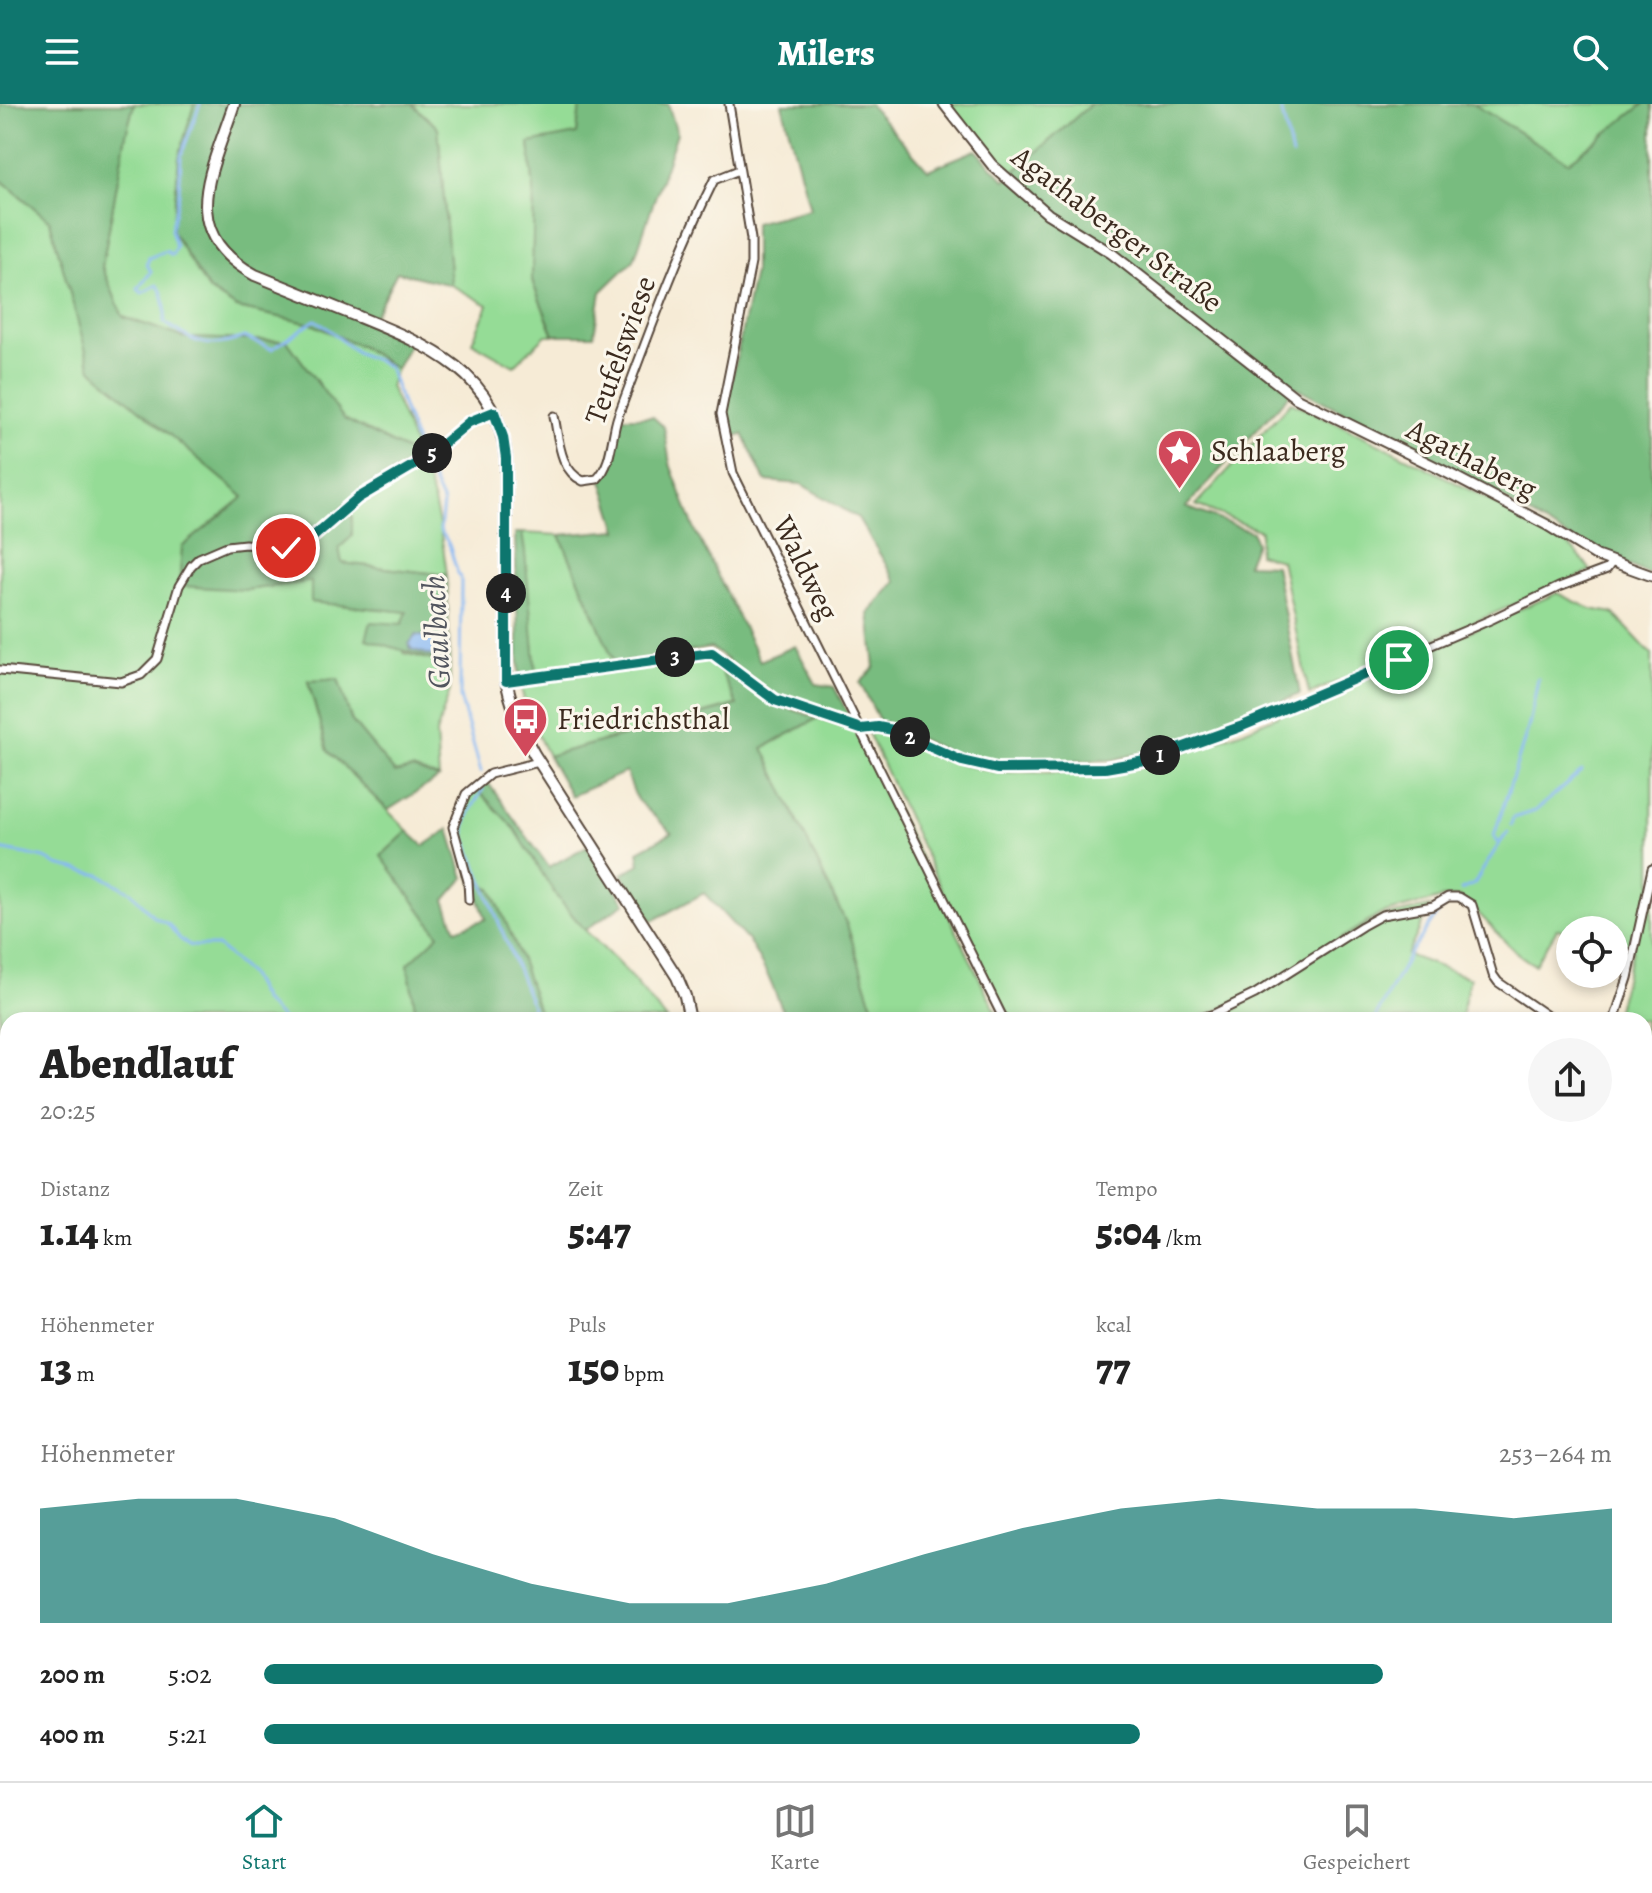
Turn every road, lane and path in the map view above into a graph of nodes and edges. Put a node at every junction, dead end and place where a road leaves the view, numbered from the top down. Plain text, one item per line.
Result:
1 (234, 104) edge
2 (729, 104) edge
3 (944, 104) edge
4 (739, 170) junction
5 (1273, 379) joint
6 (494, 412) junction
7 (554, 416) dead end
8 (1612, 562) junction
9 (1652, 576) edge
10 (0, 670) edge
11 (506, 681) junction
12 (861, 729) junction
13 (539, 762) junction
14 (1652, 869) edge
15 (469, 900) dead end
16 (688, 1012) edge
17 (1000, 1012) edge
18 (1218, 1012) edge
19 (1542, 1012) edge
20 (1617, 1012) edge

1 - 6 main road
2 - 4 street, Waldweg
3 - 5 street, Agathaberger Straße
4 - 7 street, Teufelswiese
4 - 12 street, Waldweg
5 - 8 street, Agathaberg
6 - 10 street
6 - 11 main road
8 - 9 street, Agathaberg
8 - 12 street
11 - 12 street
11 - 13 main road
12 - 17 street, Waldweg
13 - 15 street
13 - 16 main road
14 - 20 street
18 - 19 street

